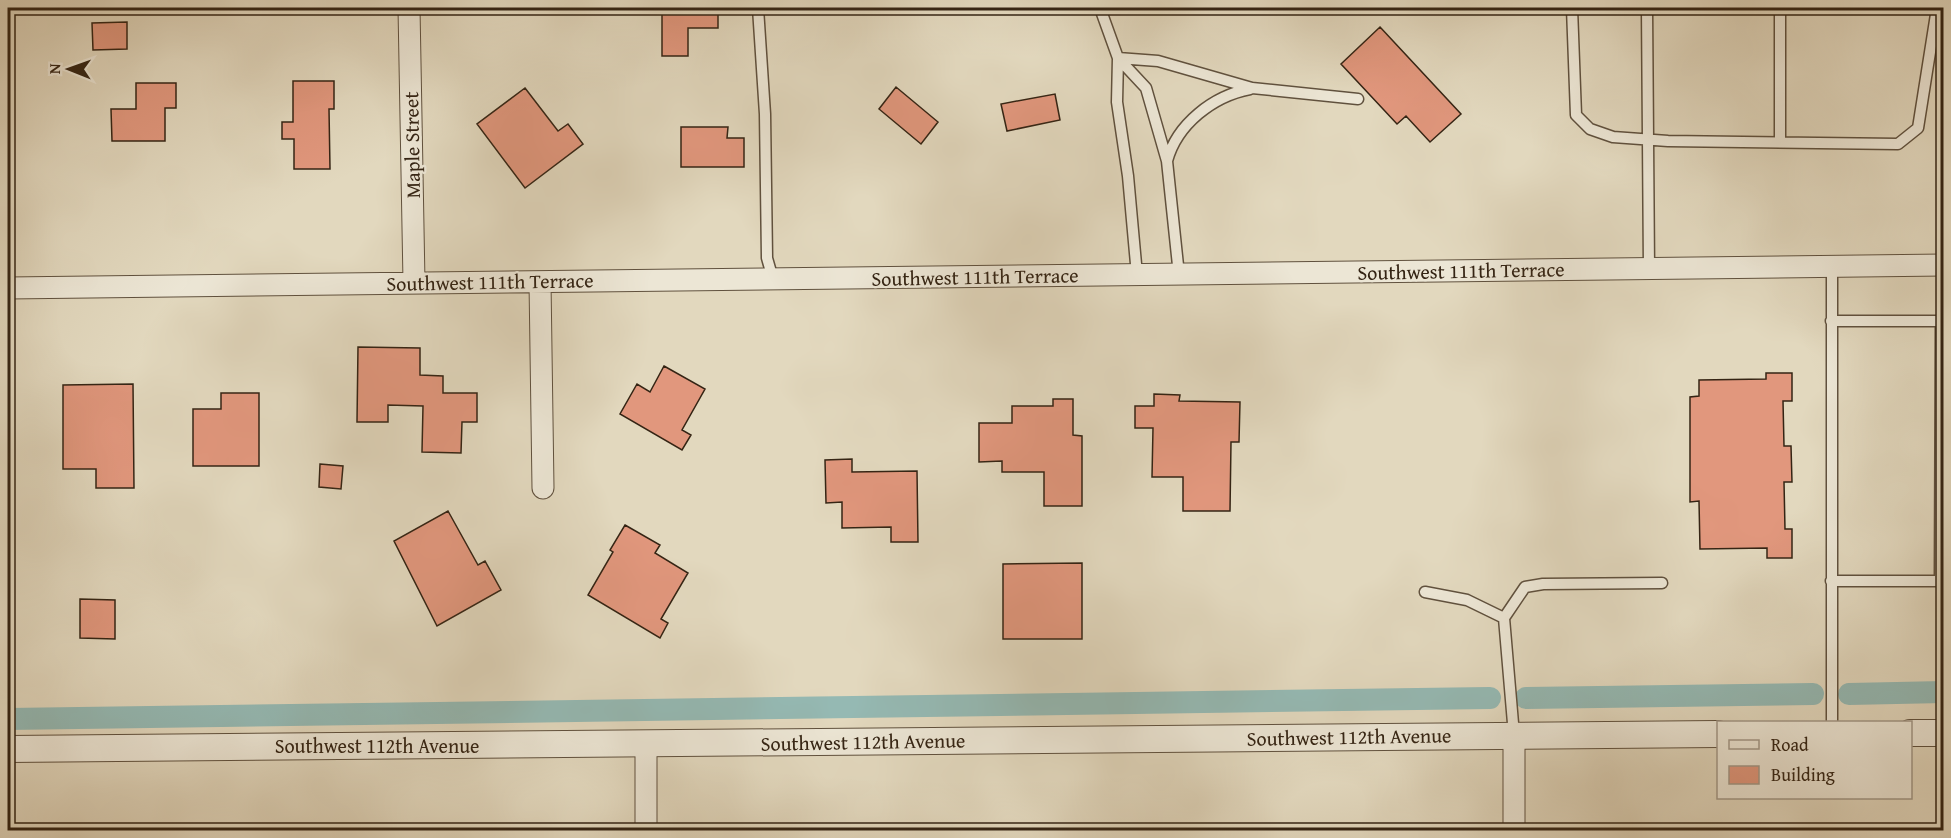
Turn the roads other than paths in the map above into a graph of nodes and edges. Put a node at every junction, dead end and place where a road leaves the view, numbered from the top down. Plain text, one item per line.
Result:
1 (409, 8) edge
2 (758, 8) edge
3 (1100, 8) edge
4 (1572, 8) edge
5 (1647, 8) edge
6 (1780, 8) edge
7 (1937, 8) edge
8 (1118, 58) junction
9 (1252, 88) junction
10 (1358, 99) dead end
11 (1647, 138) junction
12 (1780, 142) junction
13 (1167, 161) junction
14 (1944, 265) edge
15 (1832, 267) junction
16 (1649, 269) junction
17 (1137, 275) junction
18 (1179, 275) junction
19 (773, 279) junction
20 (414, 282) junction
21 (540, 282) junction
22 (8, 288) edge
23 (1831, 321) junction
24 (1942, 321) edge
25 (543, 488) dead end
26 (1831, 581) junction
27 (1942, 581) edge
28 (1662, 583) dead end
29 (1425, 592) dead end
30 (1504, 618) junction
31 (1832, 721) edge
32 (1912, 733) edge
33 (1944, 733) edge
34 (1717, 734) edge
35 (1514, 735) junction
36 (646, 745) junction
37 (8, 749) edge
38 (646, 831) edge
39 (1514, 831) edge

1 - 20 street, Maple Street
2 - 19 lane
3 - 8 lane
4 - 11 lane
5 - 11 lane
6 - 12 lane
7 - 12 lane
8 - 9 lane
8 - 13 lane
8 - 17 lane
9 - 10 lane
9 - 13 lane
11 - 12 lane
11 - 16 lane
13 - 18 lane
14 - 15 street, Southwest 111th Terrace
15 - 16 street, Southwest 111th Terrace
15 - 23 lane
16 - 18 street, Southwest 111th Terrace
17 - 18 street, Southwest 111th Terrace
17 - 19 street, Southwest 111th Terrace
19 - 21 street, Southwest 111th Terrace
20 - 21 street, Southwest 111th Terrace
20 - 22 street, Southwest 111th Terrace
21 - 25 street
23 - 24 lane
23 - 26 lane
24 - 27 lane
26 - 27 lane
26 - 31 lane
28 - 30 lane
29 - 30 lane
30 - 35 lane
32 - 33 street
34 - 35 street, Southwest 112th Avenue
35 - 36 street, Southwest 112th Avenue
35 - 39 street
36 - 37 street, Southwest 112th Avenue
36 - 38 street

